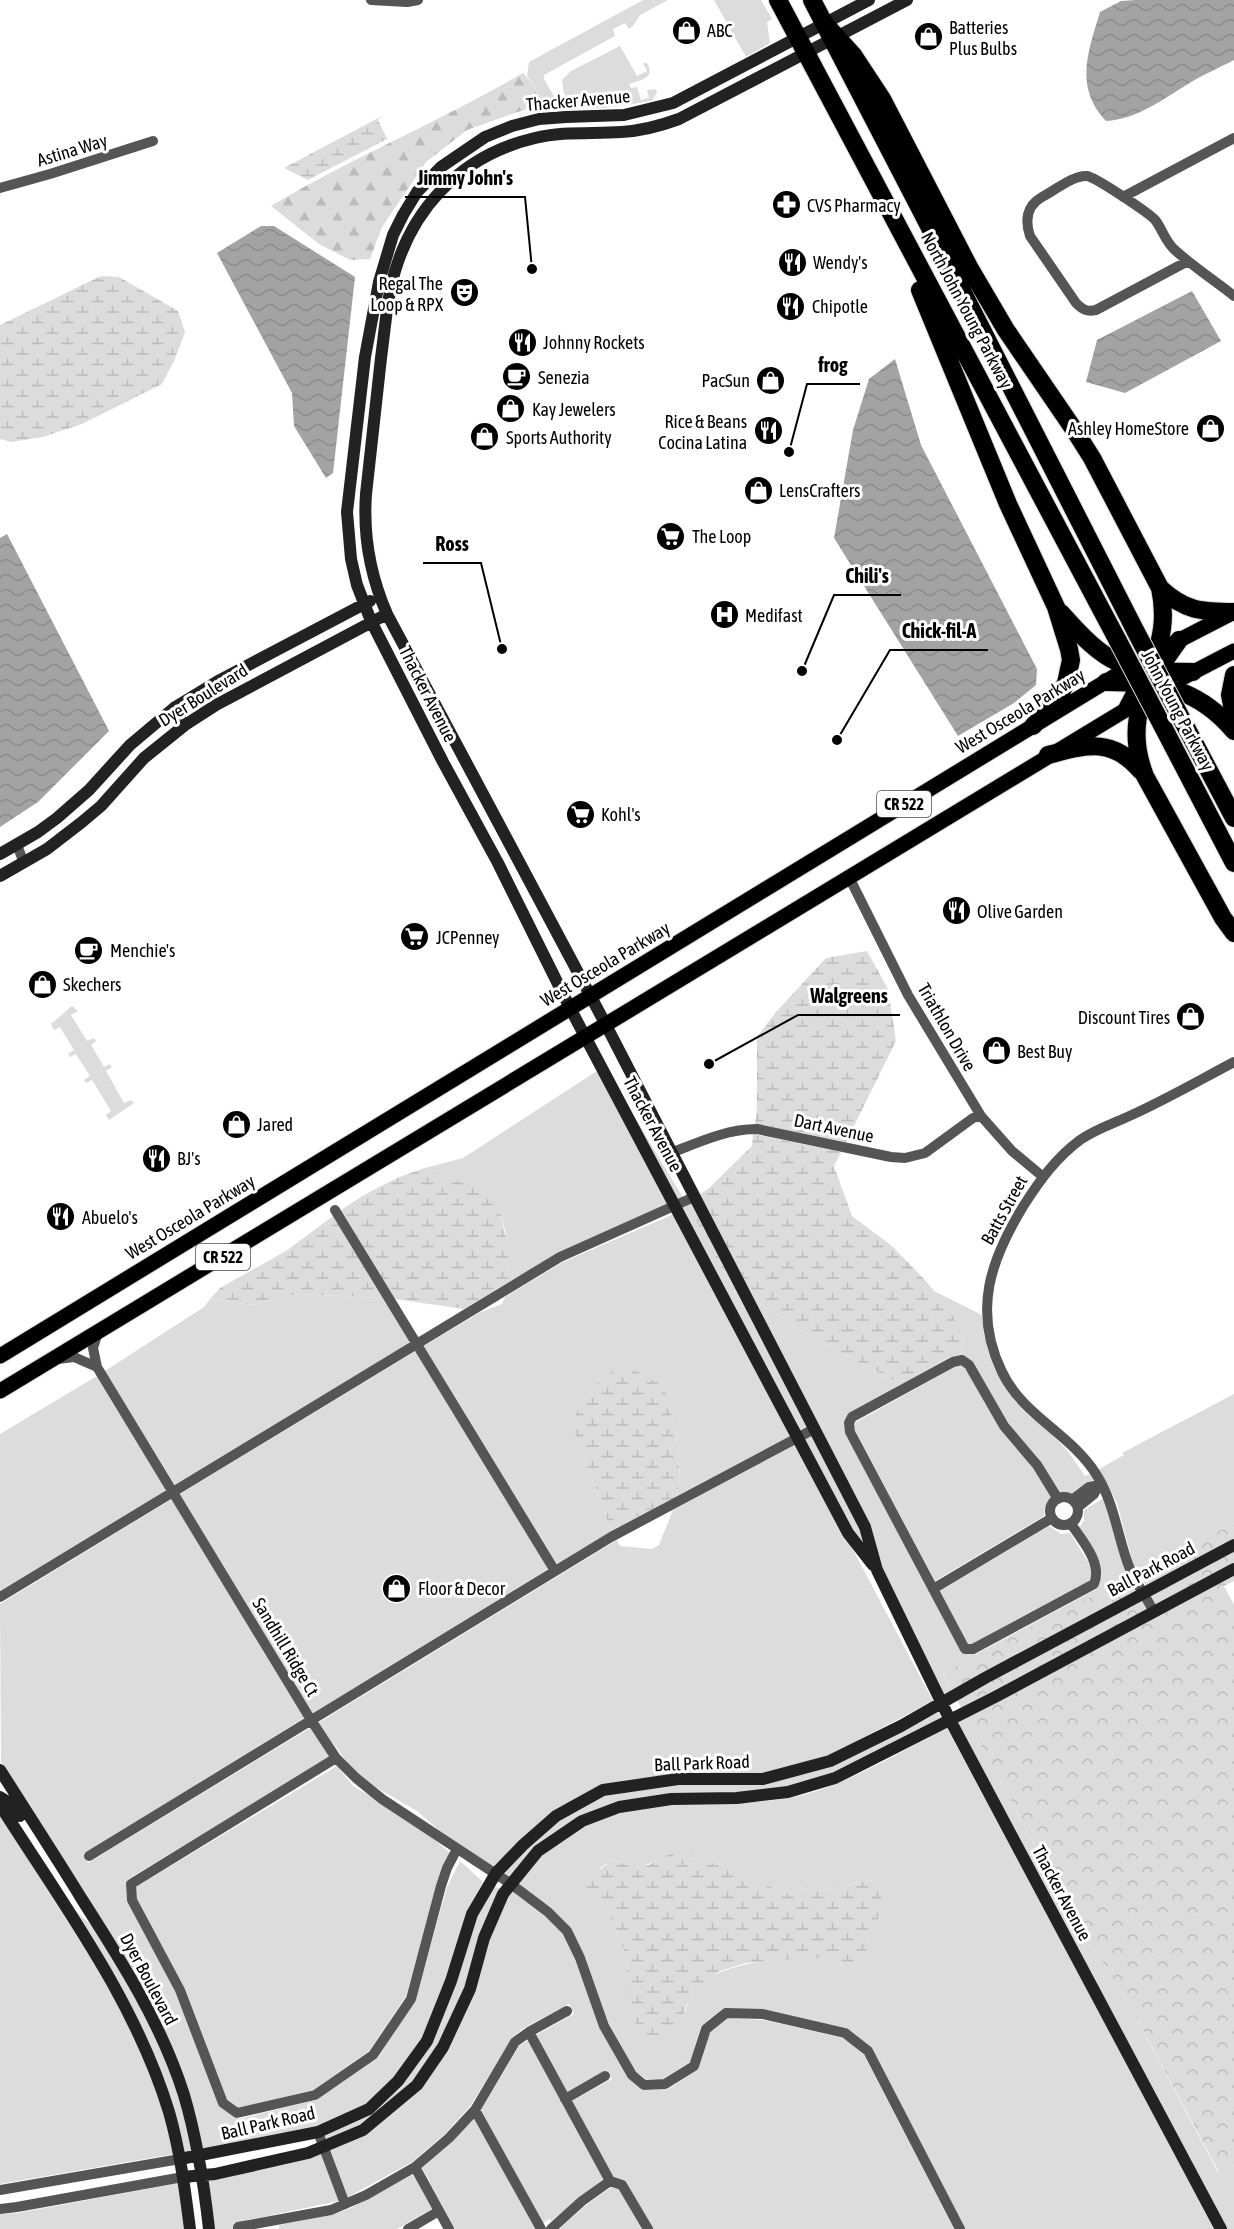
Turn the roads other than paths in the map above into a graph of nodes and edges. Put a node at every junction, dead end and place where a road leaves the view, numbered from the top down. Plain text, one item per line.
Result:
1 (371, 0) edge
2 (418, 0) edge
3 (778, 0) edge
4 (812, 0) edge
5 (869, 0) edge
6 (907, 0) edge
7 (832, 33) junction
8 (803, 45) junction
9 (688, 95) junction
10 (566, 117) junction
11 (679, 119) junction
12 (573, 133) junction
13 (1234, 138) edge
14 (153, 141) dead end
15 (856, 146) junction
16 (0, 188) edge
17 (1123, 197) junction
18 (1188, 261) junction
19 (1234, 296) edge
20 (352, 459) junction
21 (370, 461) junction
22 (1160, 588) junction
23 (380, 596) junction
24 (364, 604) junction
25 (1056, 607) junction
26 (1234, 612) edge
27 (387, 614) junction
28 (371, 621) junction
29 (1136, 632) joint
30 (1179, 640) junction
31 (1118, 641) joint
32 (1234, 651) edge
33 (1157, 652) junction
34 (1192, 672) joint
35 (1234, 675) edge
36 (1148, 677) junction
37 (1106, 682) joint
38 (1134, 704) junction
39 (174, 708) junction
40 (1234, 715) edge
41 (185, 724) junction
42 (1033, 726) junction
43 (1234, 731) edge
44 (453, 738) junction
45 (436, 748) junction
46 (460, 751) junction
47 (1048, 755) junction
48 (443, 762) junction
49 (1145, 776) junction
50 (1234, 818) edge
51 (17, 845) junction
52 (0, 854) edge
53 (24, 863) junction
54 (1234, 863) edge
55 (0, 876) edge
56 (849, 876) junction
57 (1234, 933) edge
58 (590, 995) junction
59 (570, 1008) junction
60 (606, 1025) junction
61 (586, 1036) junction
62 (1234, 1062) edge
63 (981, 1116) junction
64 (671, 1153) junction
65 (1042, 1176) junction
66 (694, 1197) junction
67 (676, 1207) junction
68 (335, 1210) dead end
69 (748, 1303) junction
70 (732, 1311) junction
71 (98, 1332) junction
72 (417, 1344) junction
73 (0, 1356) edge
74 (51, 1360) junction
75 (97, 1367) junction
76 (0, 1391) edge
77 (814, 1429) junction
78 (799, 1437) junction
79 (1100, 1485) junction
80 (173, 1492) junction
81 (1058, 1499) junction
82 (1075, 1503) junction
83 (1052, 1518) junction
84 (1071, 1524) junction
85 (1234, 1545) edge
86 (1234, 1569) edge
87 (877, 1570) junction
88 (555, 1571) junction
89 (933, 1588) junction
90 (1144, 1593) junction
91 (0, 1597) edge
92 (1154, 1612) junction
93 (942, 1704) junction
94 (311, 1720) junction
95 (950, 1720) junction
96 (336, 1758) junction
97 (0, 1770) edge
98 (0, 1797) edge
99 (0, 1805) edge
100 (458, 1849) junction
101 (89, 1856) dead end
102 (496, 1873) junction
103 (511, 1884) junction
104 (98, 1923) junction
105 (567, 2011) dead end
106 (529, 2032) junction
107 (605, 2076) dead end
108 (565, 2099) junction
109 (475, 2110) junction
110 (318, 2132) junction
111 (324, 2146) junction
112 (199, 2157) junction
113 (180, 2159) junction
114 (416, 2167) junction
115 (203, 2175) junction
116 (183, 2177) junction
117 (610, 2181) junction
118 (48, 2183) junction
119 (0, 2190) edge
120 (51, 2201) junction
121 (345, 2204) junction
122 (0, 2209) edge
123 (439, 2211) junction
124 (274, 2225) edge
125 (238, 2227) dead end
126 (190, 2229) edge
127 (209, 2229) edge
128 (408, 2229) edge
129 (449, 2229) edge
130 (541, 2229) edge
131 (551, 2229) edge
132 (648, 2229) edge
133 (960, 2229) edge
134 (1221, 2229) edge

1 - 2 street
3 - 8 highway, North John Young Parkway
4 - 7 highway, North John Young Parkway
5 - 7 street
6 - 7 street
7 - 8 street, Thacker Avenue
7 - 8 street, Thacker Avenue
7 - 22 highway
7 - 29 highway, North John Young Parkway
8 - 9 street, Thacker Avenue
8 - 11 street, Thacker Avenue
8 - 15 highway, North John Young Parkway
9 - 10 street, Thacker Avenue
9 - 11 street
10 - 12 street
10 - 20 street, Thacker Avenue
11 - 12 street, Thacker Avenue
12 - 21 street, Thacker Avenue
13 - 17 street
14 - 16 street, Astina Way
15 - 25 highway
15 - 31 highway, North John Young Parkway
17 - 18 street
17 - 18 street
18 - 19 street
20 - 21 street
20 - 24 street, Thacker Avenue
21 - 23 street, Thacker Avenue
22 - 26 highway
22 - 33 highway
23 - 24 street, Dyer Boulevard
23 - 27 street, Thacker Avenue
24 - 28 street, Thacker Avenue
24 - 39 street, Dyer Boulevard
25 - 36 highway
25 - 42 highway
26 - 30 main road
27 - 28 street, Dyer Boulevard
27 - 44 street, Thacker Avenue
28 - 41 street, Dyer Boulevard
28 - 45 street, Thacker Avenue
29 - 50 highway, John Young Parkway, bridge
30 - 33 main road
30 - 36 highway
31 - 54 highway, John Young Parkway, bridge
32 - 34 main road
33 - 36 highway
34 - 36 highway
35 - 40 highway
36 - 37 highway
36 - 38 highway
36 - 38 main road, CR 522
36 - 43 highway
37 - 42 main road, West Osceola Parkway / CR 522
38 - 47 main road, CR 522
38 - 49 highway
39 - 41 street
39 - 51 street, Dyer Boulevard
41 - 53 street, Dyer Boulevard
42 - 58 main road, West Osceola Parkway / CR 522
44 - 45 street
44 - 46 street, Thacker Avenue
45 - 48 street, Thacker Avenue
46 - 48 street
46 - 58 street, Thacker Avenue
47 - 49 highway
47 - 56 main road, CR 522
48 - 59 street, Thacker Avenue
49 - 57 highway
51 - 52 street, Dyer Boulevard
51 - 53 street
53 - 55 street, Dyer Boulevard
56 - 60 main road, CR 522
56 - 63 street, Triathlon Drive
58 - 59 main road, West Osceola Parkway / CR 522
58 - 60 street, Thacker Avenue
59 - 61 street, Thacker Avenue
59 - 73 main road, West Osceola Parkway / CR 522
60 - 61 main road, CR 522
60 - 64 street, Thacker Avenue
61 - 67 street, Thacker Avenue
61 - 71 main road, CR 522
62 - 65 street, Batts Street
63 - 64 street, Dart Avenue
63 - 65 street, Triathlon Drive
64 - 66 street, Thacker Avenue
65 - 79 street, Batts Street
66 - 67 street
66 - 69 street, Thacker Avenue
67 - 70 street, Thacker Avenue
67 - 72 street
68 - 72 street
69 - 70 street
69 - 77 street, Thacker Avenue
70 - 78 street, Thacker Avenue
71 - 74 main road, CR 522
71 - 75 street
72 - 80 street
72 - 88 street
74 - 75 street
74 - 76 main road, CR 522
75 - 80 street, Sandhill Ridge Ct
77 - 78 street
77 - 87 street, Thacker Avenue
78 - 87 street, Thacker Avenue
78 - 88 street
79 - 82 street
79 - 90 street, Batts Street
80 - 91 street
80 - 94 street, Sandhill Ridge Ct
81 - 82 street
81 - 83 street
81 - 89 street
82 - 84 street
83 - 84 street
83 - 89 street
84 - 89 street
85 - 90 street, Ball Park Road
86 - 92 street, Ball Park Road
87 - 93 street, Thacker Avenue
88 - 94 street
90 - 92 street, Batts Street
90 - 93 street, Ball Park Road
92 - 95 street, Ball Park Road
93 - 95 street, Thacker Avenue
93 - 102 street, Ball Park Road
94 - 96 street, Sandhill Ridge Ct
94 - 101 street
95 - 103 street, Ball Park Road
95 - 134 street, Thacker Avenue
96 - 100 street, Sandhill Ridge Ct
96 - 100 street
97 - 104 street, Dyer Boulevard
98 - 104 street
99 - 113 street, Dyer Boulevard
100 - 102 street, Sandhill Ridge Ct
102 - 103 street, Sandhill Ridge Ct
102 - 110 street, Ball Park Road
103 - 111 street, Ball Park Road
103 - 133 street, Sandhill Ridge Ct
104 - 112 street, Dyer Boulevard
105 - 106 street
106 - 108 street
106 - 109 street
107 - 108 street
108 - 117 street
109 - 114 street
109 - 130 street
110 - 111 street
110 - 112 street, Ball Park Road
111 - 115 street, Ball Park Road
111 - 121 street
112 - 113 street, Ball Park Road
112 - 115 street, Dyer Boulevard
113 - 116 street, Dyer Boulevard
113 - 118 street, Ball Park Road
114 - 121 street
114 - 123 street
115 - 116 street, Ball Park Road
115 - 127 street, Dyer Boulevard
116 - 120 street, Ball Park Road
116 - 126 street, Dyer Boulevard
117 - 131 street
117 - 132 street
118 - 119 street, Ball Park Road
118 - 120 street
120 - 122 street, Ball Park Road
121 - 124 street
123 - 128 street
123 - 129 street
124 - 125 street

